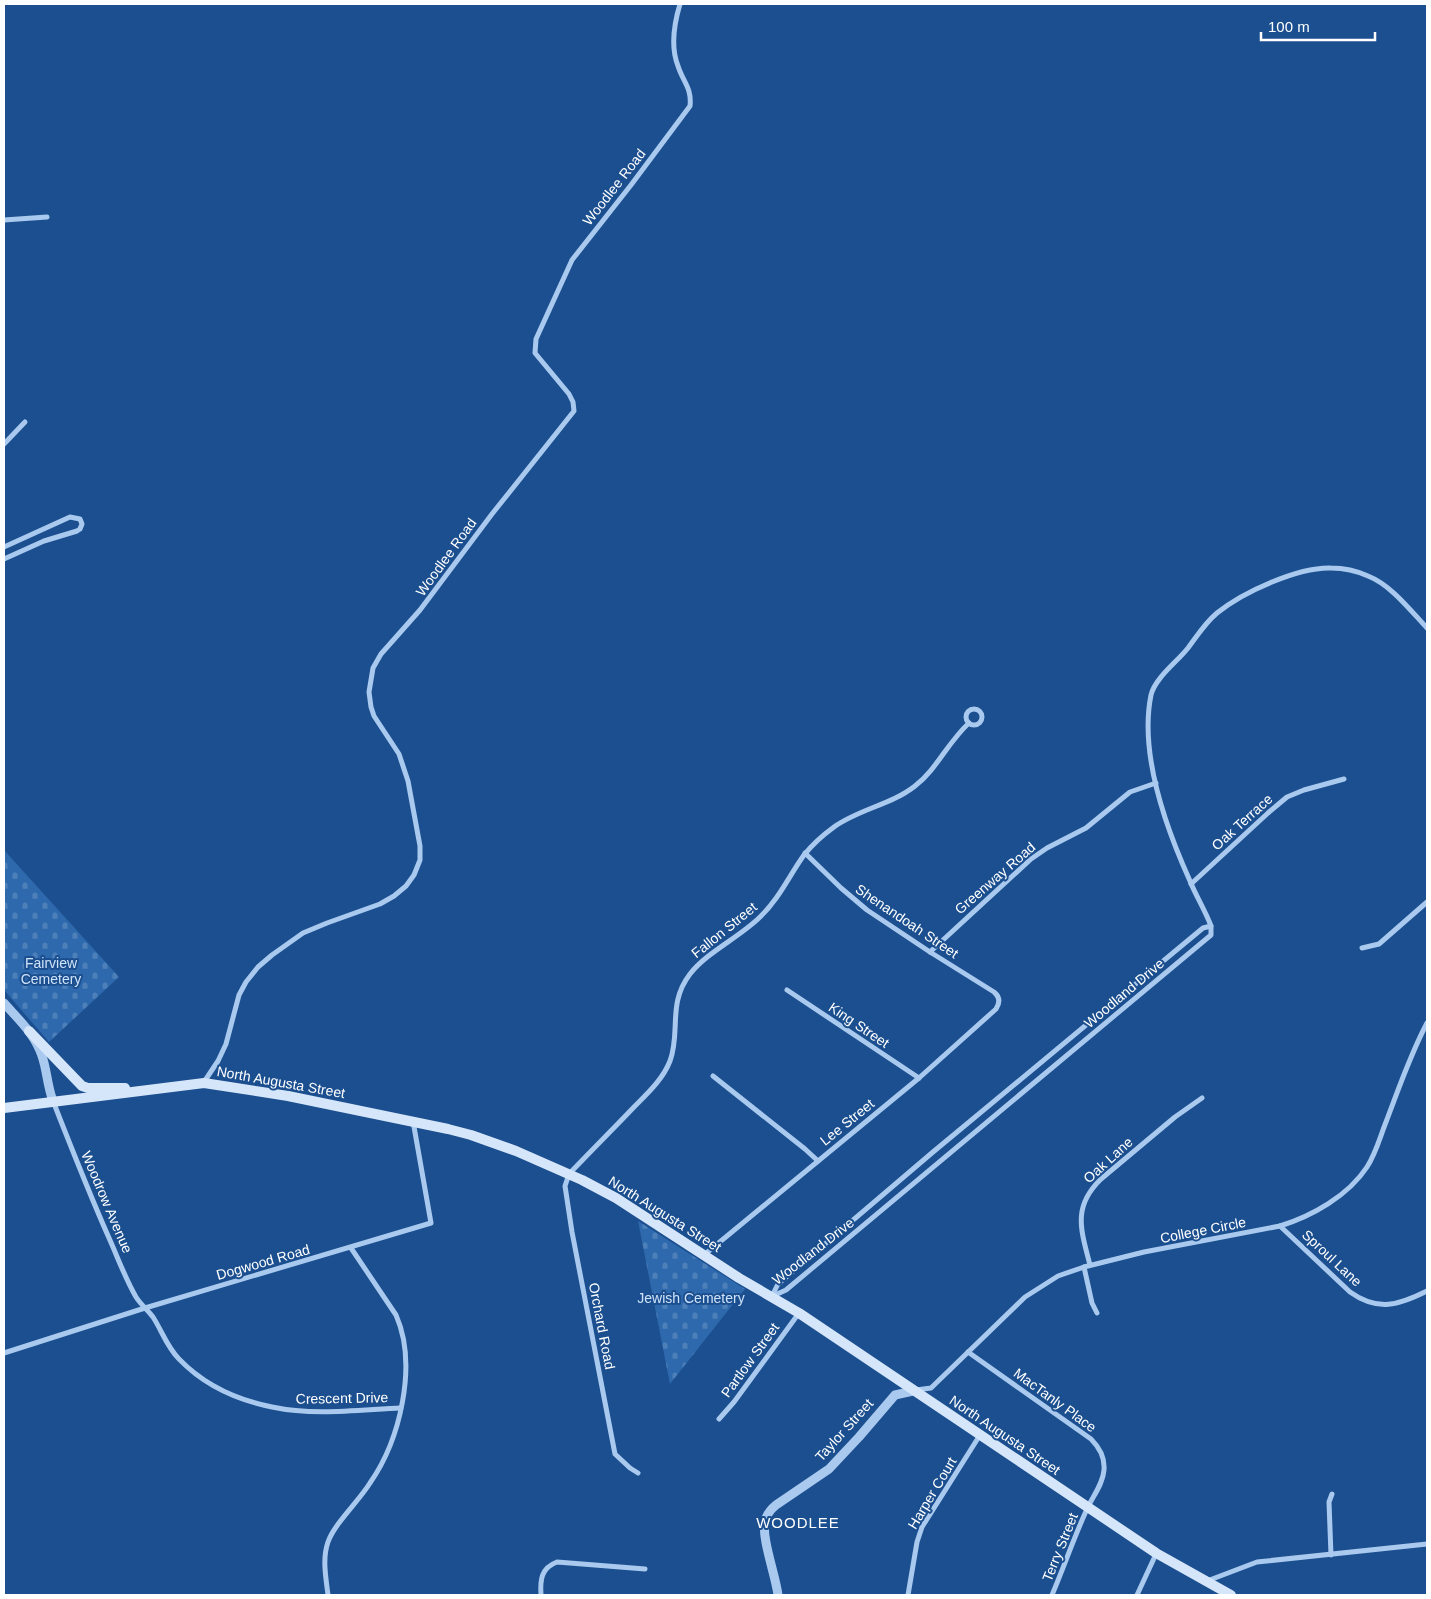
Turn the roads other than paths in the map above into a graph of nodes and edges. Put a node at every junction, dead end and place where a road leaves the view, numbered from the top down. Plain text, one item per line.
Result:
1 (680, 4) edge
2 (47, 217) dead end
3 (4, 220) edge
4 (25, 422) dead end
5 (4, 444) edge
6 (4, 547) edge
7 (4, 560) edge
8 (1427, 628) edge
9 (969, 723) dead end
10 (1344, 779) dead end
11 (1156, 783) junction
12 (806, 854) junction
13 (1191, 884) junction
14 (1427, 902) edge
15 (1211, 926) junction
16 (1362, 948) dead end
17 (930, 952) junction
18 (788, 990) dead end
19 (999, 1001) joint
20 (4, 1003) edge
21 (1427, 1024) edge
22 (29, 1031) junction
23 (713, 1076) dead end
24 (919, 1078) junction
25 (204, 1083) junction
26 (156, 1089) junction
27 (1202, 1098) dead end
28 (53, 1101) junction
29 (4, 1108) edge
30 (413, 1121) junction
31 (818, 1161) junction
32 (569, 1174) junction
33 (1280, 1226) junction
34 (351, 1248) junction
35 (704, 1255) junction
36 (1090, 1265) junction
37 (1084, 1266) junction
38 (1427, 1291) edge
39 (772, 1296) junction
40 (145, 1308) junction
41 (798, 1313) junction
42 (1097, 1314) dead end
43 (968, 1352) junction
44 (4, 1353) edge
45 (914, 1391) junction
46 (401, 1408) junction
47 (719, 1419) dead end
48 (980, 1435) junction
49 (638, 1473) dead end
50 (1332, 1494) dead end
51 (1088, 1508) junction
52 (1427, 1544) edge
53 (1156, 1553) junction
54 (1331, 1555) junction
55 (645, 1569) dead end
56 (1206, 1581) junction
57 (328, 1595) edge
58 (541, 1595) edge
59 (778, 1595) edge
60 (908, 1595) edge
61 (1052, 1595) edge
62 (1137, 1595) edge
63 (1231, 1595) edge

1 - 25 street, Woodlee Road
2 - 3 street
4 - 5 street
6 - 7 street
8 - 11 street
9 - 12 street, Fallon Street
10 - 13 street, Oak Terrace
11 - 13 street
11 - 17 street, Greenway Road
12 - 17 street, Shenandoah Street
12 - 32 street, Fallon Street
13 - 15 street
14 - 16 street
15 - 39 street, Woodland Drive
15 - 39 street, Woodland Drive
17 - 19 street, Shenandoah Street
18 - 24 street, King Street
19 - 24 street, Lee Street
20 - 22 street
21 - 33 street, College Circle
22 - 26 main road
22 - 28 street
23 - 31 street
24 - 31 street, Lee Street
25 - 26 main road, North Augusta Street
25 - 30 main road, North Augusta Street
26 - 28 main road, North Augusta Street
27 - 36 street, Oak Lane
28 - 29 main road, North Augusta Street
28 - 40 street, Woodrow Avenue
30 - 32 main road, North Augusta Street
30 - 34 street, Dogwood Road
31 - 35 street, Lee Street
32 - 35 main road, North Augusta Street
32 - 49 street, Orchard Road
33 - 36 street, College Circle
33 - 38 street, Sproul Lane
34 - 40 street, Dogwood Road
34 - 46 street
35 - 39 main road, North Augusta Street
36 - 37 street, College Circle
37 - 42 street
37 - 43 street, College Circle
39 - 41 main road, North Augusta Street
40 - 44 street, Dogwood Road
40 - 46 street, Crescent Drive
41 - 45 main road, North Augusta Street
41 - 47 street, Partlow Street
43 - 45 street, College Circle
43 - 51 street, MacTanly Place
45 - 48 main road, North Augusta Street
45 - 59 street, Taylor Street
46 - 57 street
48 - 51 main road, North Augusta Street
48 - 60 street, Harper Court
50 - 54 street
51 - 53 main road, North Augusta Street
51 - 61 street, Terry Street
52 - 54 street
53 - 56 main road, North Augusta Street
53 - 62 street
54 - 56 street
55 - 58 street
56 - 63 main road, North Augusta Street

